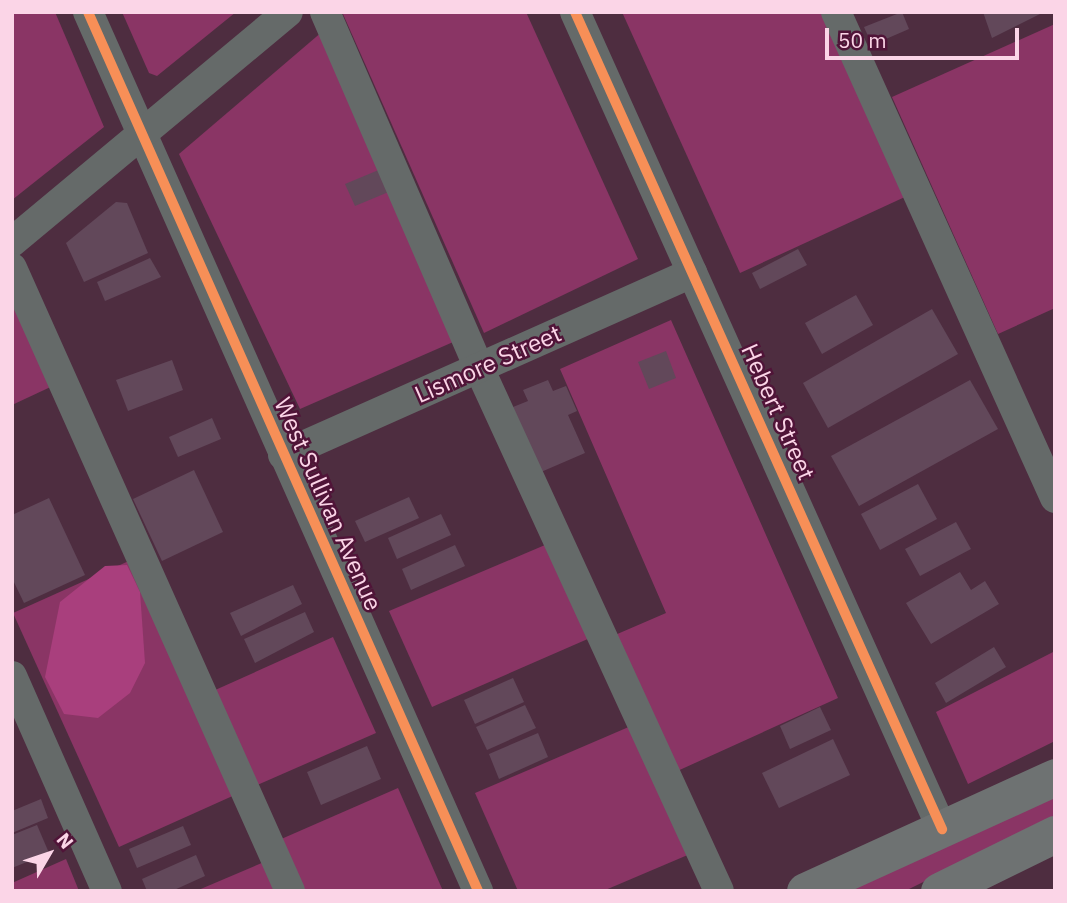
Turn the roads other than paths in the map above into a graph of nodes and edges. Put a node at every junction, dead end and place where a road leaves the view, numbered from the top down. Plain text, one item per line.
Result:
1 (88, 12) edge
2 (288, 12) edge
3 (325, 12) edge
4 (575, 12) edge
5 (836, 12) edge
6 (141, 134) junction
7 (12, 242) edge
8 (12, 268) edge
9 (692, 273) junction
10 (479, 368) junction
11 (284, 455) junction
12 (1055, 498) edge
13 (12, 676) edge
14 (1055, 777) edge
15 (942, 830) junction
16 (1055, 834) edge
17 (958, 887) edge
18 (107, 891) edge
19 (290, 891) edge
20 (478, 891) edge
21 (719, 891) edge
22 (805, 891) edge

1 - 6 street, West Sullivan Avenue
2 - 6 street
3 - 10 street
4 - 9 street, Hebert Street
5 - 12 street
6 - 7 street
6 - 11 street, West Sullivan Avenue
8 - 19 street
9 - 10 street, Lismore Street
9 - 15 street, Hebert Street
10 - 11 street, Lismore Street
10 - 21 street
11 - 20 street, West Sullivan Avenue
13 - 18 street
14 - 15 main road
15 - 22 main road
16 - 17 main road

